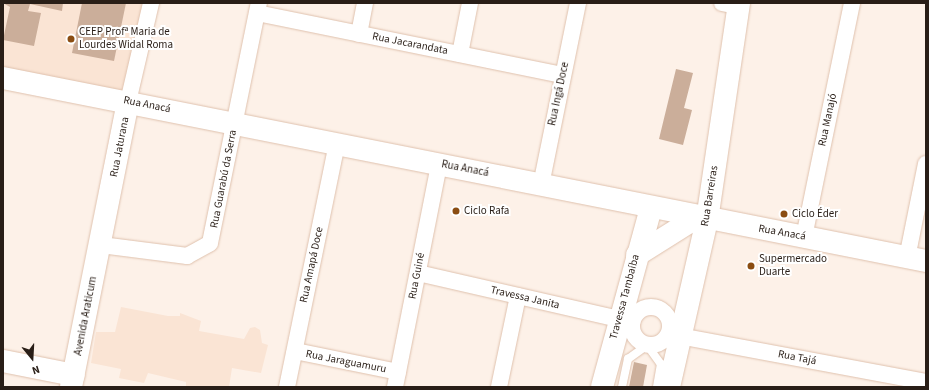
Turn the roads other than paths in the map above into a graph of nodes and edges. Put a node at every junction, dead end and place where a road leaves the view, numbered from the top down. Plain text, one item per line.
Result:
1 (151, 3) edge
2 (366, 3) edge
3 (470, 3) edge
4 (578, 3) edge
5 (852, 3) edge
6 (733, 4) edge
7 (258, 8) edge
8 (359, 34) junction
9 (460, 54) junction
10 (563, 75) junction
11 (3, 78) edge
12 (128, 102) junction
13 (235, 122) junction
14 (337, 144) junction
15 (439, 164) junction
16 (926, 164) edge
17 (541, 185) junction
18 (651, 208) junction
19 (702, 219) junction
20 (804, 237) junction
21 (101, 245) junction
22 (637, 255) junction
23 (916, 260) edge
24 (418, 273) junction
25 (518, 296) junction
26 (626, 321) junction
27 (675, 335) junction
28 (648, 344) junction
29 (295, 351) junction
30 (3, 361) edge
31 (397, 380) edge
32 (73, 381) edge
33 (926, 382) edge
34 (287, 387) edge
35 (499, 387) edge
36 (602, 387) edge
37 (622, 387) edge
38 (657, 387) edge
39 (669, 387) edge

1 - 12 street, Rua Jaturana
2 - 8 street
3 - 9 street
4 - 10 street, Rua Ingá Doce
5 - 20 street, Rua Manajó
6 - 19 street, Rua Barreiras
7 - 8 street, Rua Jacarandata
7 - 13 street, Rua Guarabú da Serra
8 - 9 street, Rua Jacarandata
9 - 10 street, Rua Jacarandata
10 - 17 street, Rua Ingá Doce
11 - 12 street, Rua Anacá
12 - 13 street, Rua Anacá
12 - 21 street, Rua Jaturana
13 - 14 street, Rua Anacá
13 - 21 street, Rua Guarabú da Serra
14 - 15 street, Rua Anacá
14 - 29 street, Rua Amapá Doce
15 - 17 street, Rua Anacá
15 - 24 street, Rua Guiné
16 - 23 street
17 - 18 street, Rua Anacá
18 - 19 street, Rua Anacá
18 - 22 street, Travessa Tambaíba
19 - 20 street, Rua Anacá
19 - 22 street
19 - 27 street, Rua Barreiras
20 - 23 street, Rua Anacá
21 - 32 street, Avenida Araticum
22 - 26 street, Travessa Tambaíba
24 - 25 street, Travessa Janita
24 - 31 street, Rua Guiné
25 - 26 street, Travessa Janita
25 - 35 street
26 - 27 street
26 - 28 street
26 - 36 street, Travessa Tambaíba
27 - 28 street
27 - 33 street, Rua Tajá
27 - 39 street, Rua Barreiras
28 - 37 lane
28 - 38 lane
29 - 31 street, Rua Jaraguamuru
29 - 34 street, Rua Amapá Doce
30 - 32 street

